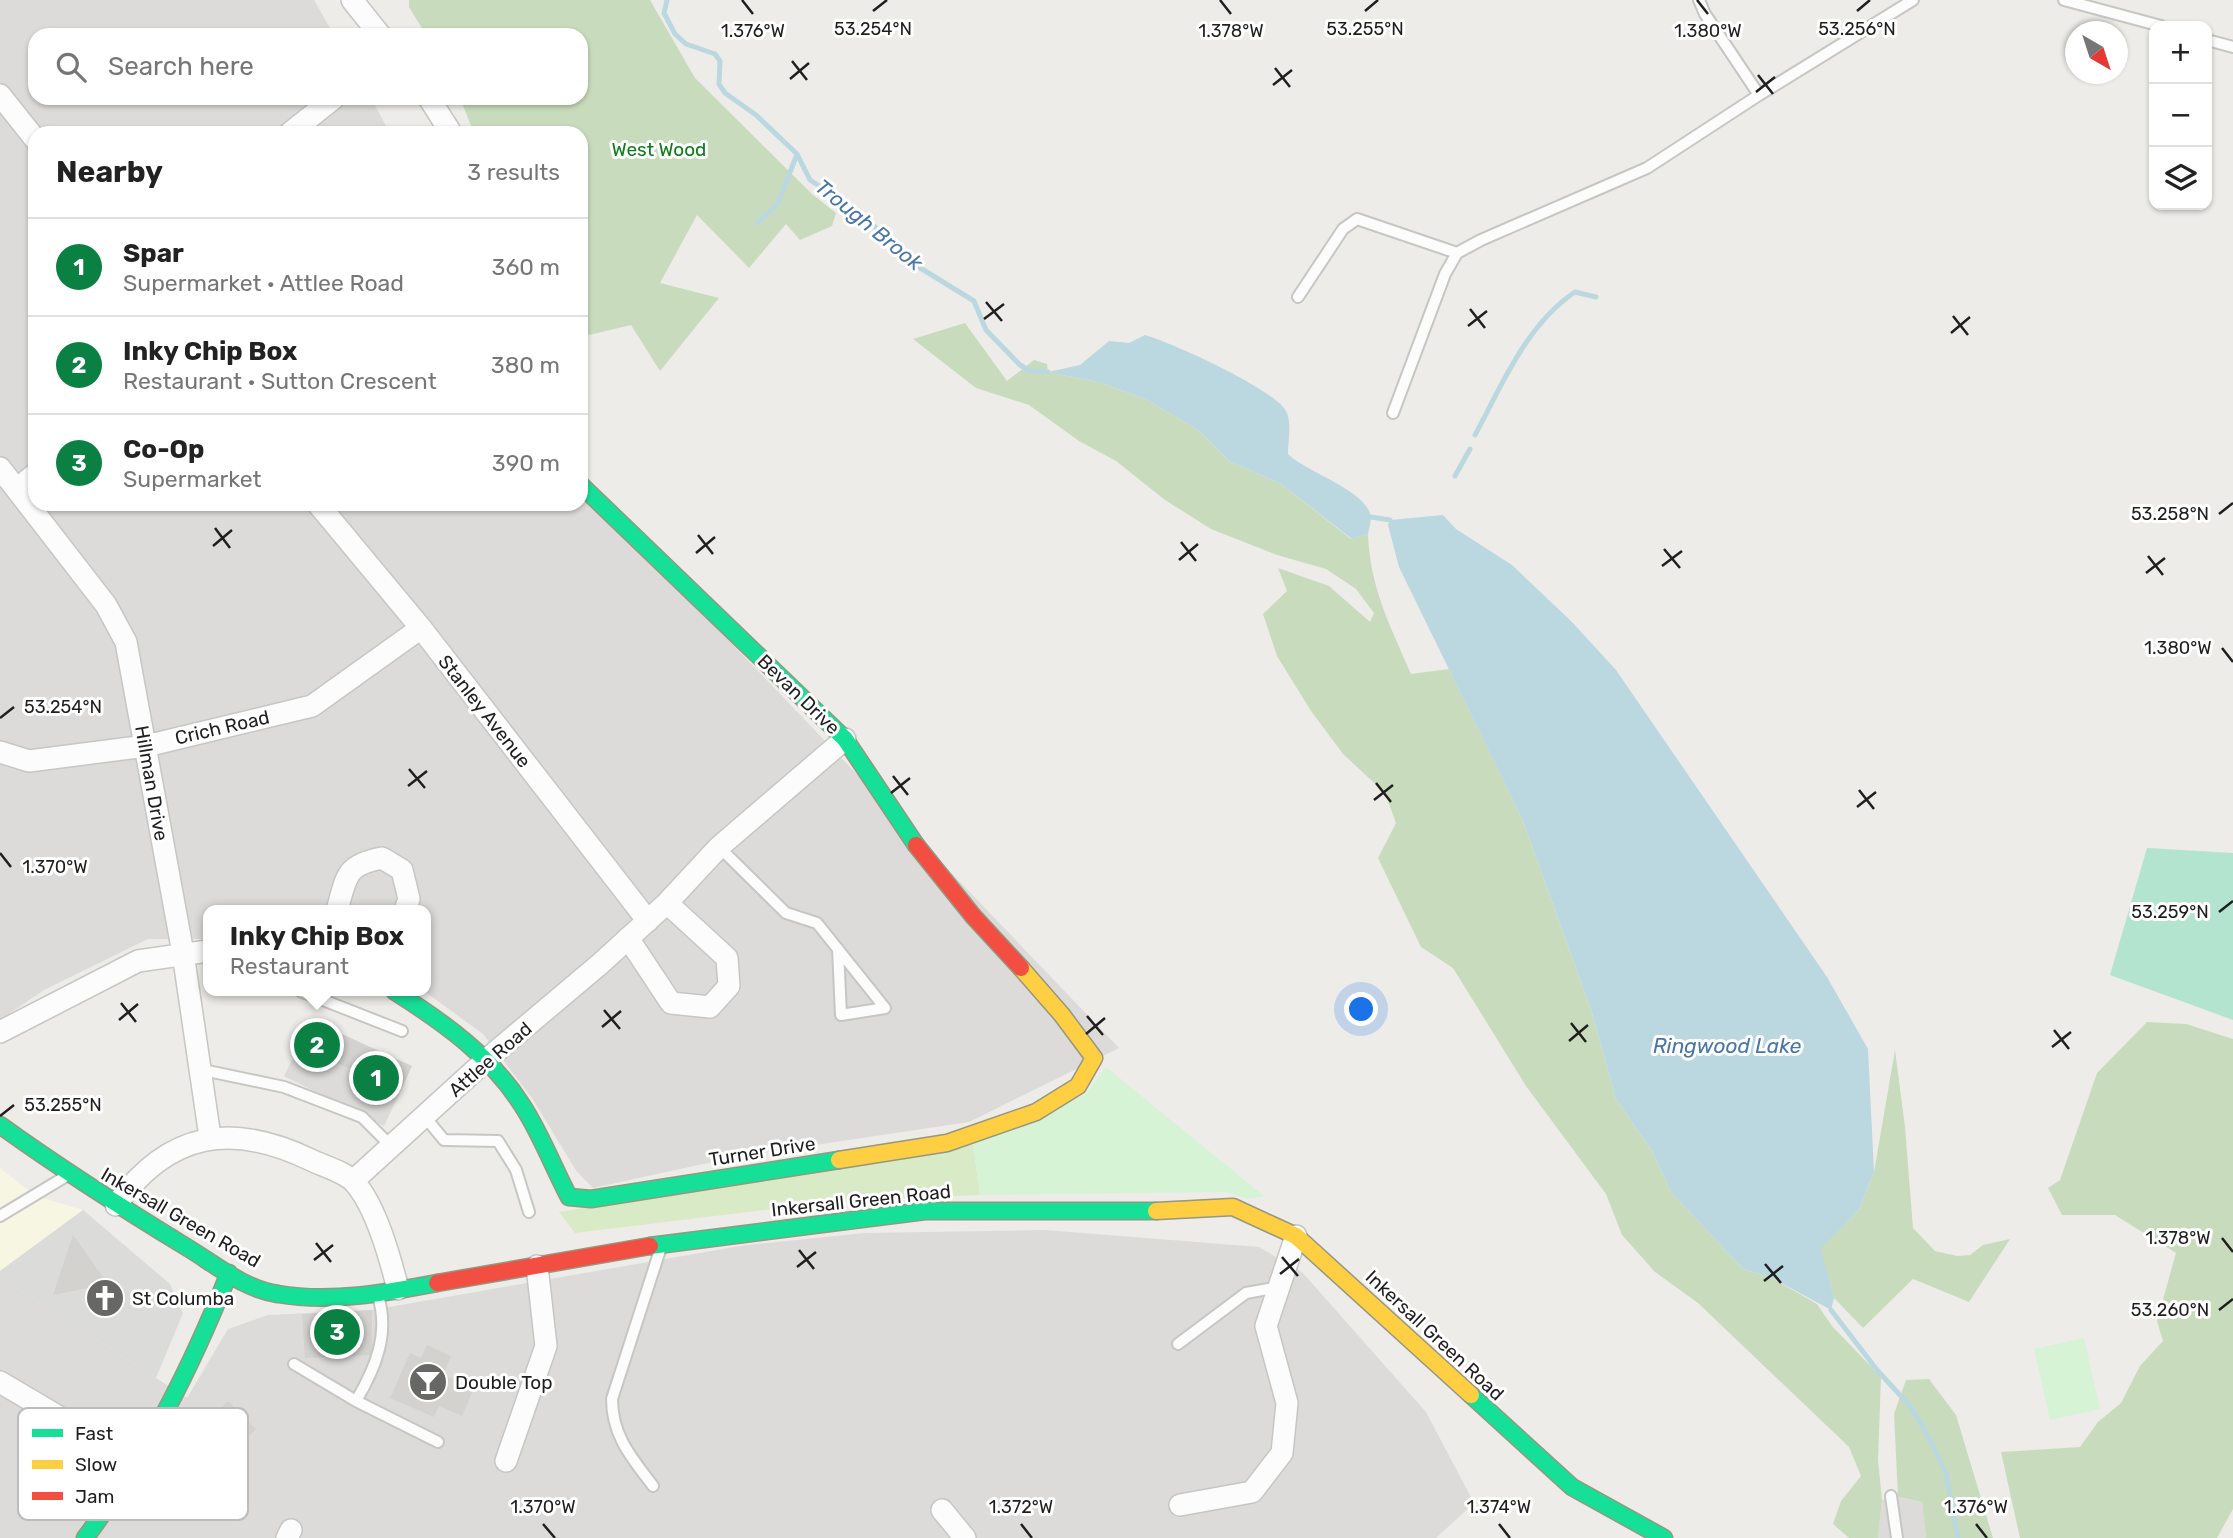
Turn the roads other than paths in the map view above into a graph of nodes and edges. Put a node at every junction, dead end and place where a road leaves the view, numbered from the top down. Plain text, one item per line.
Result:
1 (352, 0) edge
2 (1699, 0) edge
3 (1913, 0) edge
4 (2064, 0) edge
5 (2149, 23) edge
6 (374, 28) edge
7 (2212, 41) edge
8 (2233, 47) edge
9 (0, 94) edge
10 (1759, 95) junction
11 (325, 105) edge
12 (434, 105) edge
13 (298, 126) edge
14 (447, 126) edge
15 (28, 130) edge
16 (1457, 253) junction
17 (1298, 298) dead end
18 (1393, 413) dead end
19 (0, 468) edge
20 (28, 480) edge
21 (16, 489) junction
22 (588, 492) edge
23 (28, 504) edge
24 (33, 511) edge
25 (324, 511) edge
26 (421, 628) junction
27 (845, 739) junction
28 (146, 746) junction
29 (0, 752) edge
30 (719, 847) junction
31 (667, 903) junction
32 (339, 905) edge
33 (407, 905) edge
34 (648, 921) junction
35 (628, 938) junction
36 (838, 949) junction
37 (203, 951) edge
38 (183, 953) junction
39 (313, 996) edge
40 (402, 996) edge
41 (402, 1031) dead end
42 (0, 1032) edge
43 (1094, 1058) joint
44 (486, 1060) junction
45 (203, 1070) junction
46 (425, 1117) dead end
47 (0, 1125) edge
48 (211, 1137) junction
49 (392, 1147) junction
50 (68, 1175) junction
51 (353, 1181) junction
52 (116, 1205) junction
53 (529, 1212) dead end
54 (0, 1216) edge
55 (1296, 1236) junction
56 (662, 1244) junction
57 (537, 1266) junction
58 (229, 1273) junction
59 (1279, 1287) junction
60 (398, 1289) junction
61 (377, 1294) junction
62 (1178, 1344) dead end
63 (294, 1364) dead end
64 (0, 1382) edge
65 (356, 1401) junction
66 (44, 1408) edge
67 (167, 1408) edge
68 (438, 1442) dead end
69 (506, 1461) dead end
70 (653, 1486) dead end
71 (1891, 1496) dead end
72 (1180, 1505) dead end
73 (942, 1510) dead end
74 (98, 1520) edge
75 (85, 1538) edge
76 (965, 1538) edge
77 (1664, 1538) edge
78 (1897, 1538) edge

1 - 6 street
2 - 10 lane
3 - 10 lane
4 - 5 lane
7 - 8 lane
9 - 15 street
10 - 16 lane
11 - 13 street
12 - 14 street
16 - 17 lane
16 - 18 lane
19 - 21 street, Hillman Drive
20 - 21 street
21 - 23 street, Hillman Drive
22 - 27 street, Bevan Drive
24 - 28 street, Hillman Drive
25 - 26 street, Stanley Avenue
26 - 28 street, Crich Road
26 - 34 street, Stanley Avenue
27 - 30 street, Attlee Road
27 - 43 street, Bevan Drive
28 - 29 street, Crich Road
28 - 38 street, Hillman Drive
30 - 31 street, Attlee Road
30 - 36 lane
31 - 34 street, Attlee Road
31 - 35 street
32 - 33 street
34 - 35 street, Attlee Road
35 - 44 street, Attlee Road
36 - 36 lane
37 - 38 street
38 - 42 street
38 - 45 street, Hillman Drive
39 - 41 lane
40 - 44 street
43 - 44 street, Turner Drive
44 - 49 street, Attlee Road
45 - 48 street, Hillman Drive
45 - 49 lane
46 - 53 lane
47 - 50 street, Inkersall Green Road
48 - 51 street
48 - 52 street
49 - 51 street, Attlee Road
50 - 52 street, Inkersall Green Road
50 - 54 lane
51 - 60 street
52 - 58 street, Inkersall Green Road
55 - 56 street, Inkersall Green Road
55 - 59 street
55 - 77 street, Inkersall Green Road
56 - 57 street, Inkersall Green Road
56 - 70 lane
57 - 60 street, Inkersall Green Road
57 - 69 street
58 - 61 street, Inkersall Green Road
58 - 67 street
59 - 62 lane
59 - 72 street
60 - 61 street, Inkersall Green Road
61 - 65 lane
63 - 65 lane
64 - 66 street
65 - 68 lane
71 - 78 lane
73 - 76 street
74 - 75 street

